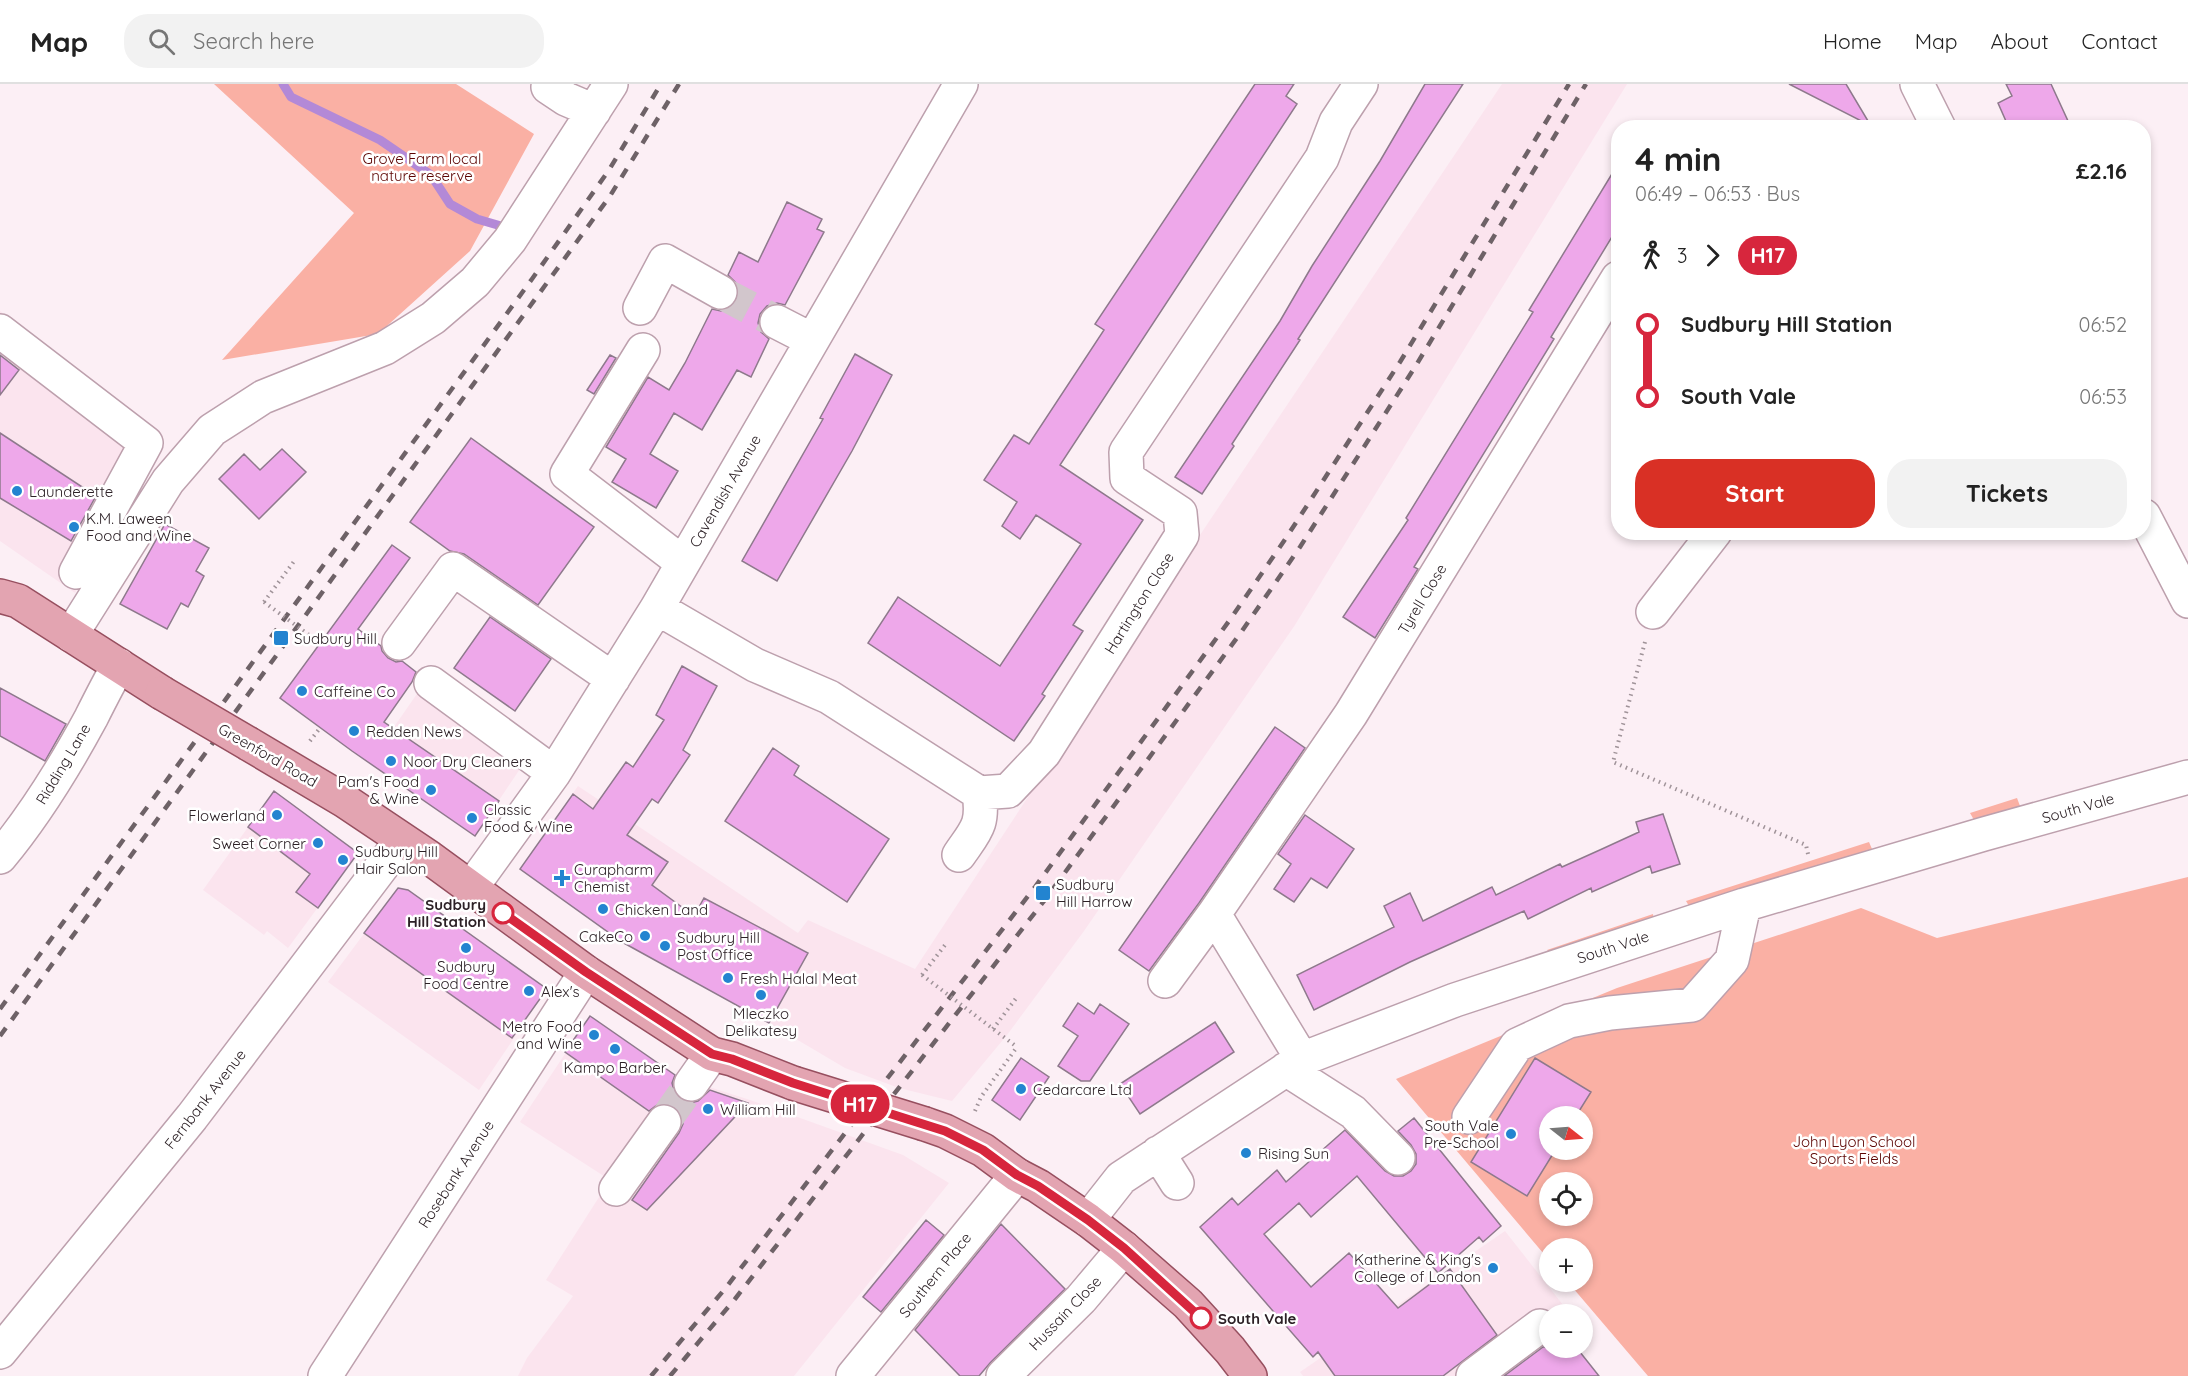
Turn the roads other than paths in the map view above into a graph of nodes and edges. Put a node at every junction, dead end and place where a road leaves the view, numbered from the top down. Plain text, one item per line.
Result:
1 (611, 84) edge
2 (961, 84) edge
3 (1361, 84) edge
4 (1917, 84) edge
5 (548, 87) dead end
6 (594, 111) junction
7 (1935, 120) edge
8 (1611, 289) edge
9 (720, 292) tunnel mouth
10 (640, 308) dead end
11 (777, 322) tunnel mouth
12 (0, 331) edge
13 (813, 340) junction
14 (644, 350) dead end
15 (2151, 530) edge
16 (1709, 540) edge
17 (683, 562) junction
18 (76, 572) dead end
19 (0, 596) edge
20 (2188, 601) edge
21 (657, 608) junction
22 (1653, 612) road end
23 (71, 635) junction
24 (399, 643) dead end
25 (119, 665) junction
26 (613, 679) junction
27 (431, 683) dead end
28 (554, 773) junction
29 (2188, 777) edge
30 (979, 793) junction
31 (402, 840) junction
32 (959, 855) dead end
33 (0, 857) edge
34 (471, 888) junction
35 (1744, 905) junction
36 (1214, 914) junction
37 (586, 972) junction
38 (1166, 981) dead end
39 (712, 1054) junction
40 (1294, 1064) junction
41 (691, 1084) tunnel mouth
42 (1469, 1117) dead end
43 (664, 1122) tunnel mouth
44 (1158, 1153) junction
45 (1398, 1158) dead end
46 (1017, 1175) junction
47 (1177, 1183) dead end
48 (616, 1189) dead end
49 (1088, 1220) junction
50 (1124, 1248) junction
51 (1539, 1327) edge
52 (0, 1352) edge
53 (1483, 1373) edge
54 (325, 1376) edge
55 (854, 1376) edge
56 (1003, 1376) edge
57 (1250, 1376) edge

1 - 6 street
2 - 13 street, Cavendish Avenue
3 - 30 street, Hartington Close
4 - 7 street
5 - 6 street
6 - 23 street
8 - 36 street, Tyrell Close
9 - 10 street
11 - 13 street
12 - 18 street
13 - 17 street, Cavendish Avenue
14 - 17 street
15 - 20 street
16 - 22 street
17 - 21 street, Cavendish Avenue
19 - 23 main road, Greenford Road
21 - 26 street, Cavendish Avenue
21 - 30 street
23 - 25 main road, Greenford Road
24 - 26 street
25 - 31 main road, Greenford Road, bridge
25 - 33 street, Ridding Lane
26 - 28 street, Cavendish Avenue
27 - 28 street
28 - 34 street, Cavendish Avenue
29 - 35 street, South Vale
30 - 32 street
31 - 34 main road, Greenford Road
31 - 52 street, Fernbank Avenue
34 - 37 main road, Greenford Road
35 - 40 street, South Vale
35 - 42 street
36 - 38 street, Tyrell Close
36 - 40 street
37 - 39 main road, Greenford Road
37 - 54 street, Rosebank Avenue
39 - 41 street
39 - 46 main road, Greenford Road, bridge
40 - 44 street, South Vale
40 - 45 street
43 - 48 street
44 - 47 street
44 - 49 street, South Vale
46 - 49 main road, Greenford Road
46 - 55 street, Southern Place
49 - 50 main road, Greenford Road
50 - 56 street, Hussain Close
50 - 57 main road, Greenford Road
51 - 53 street

